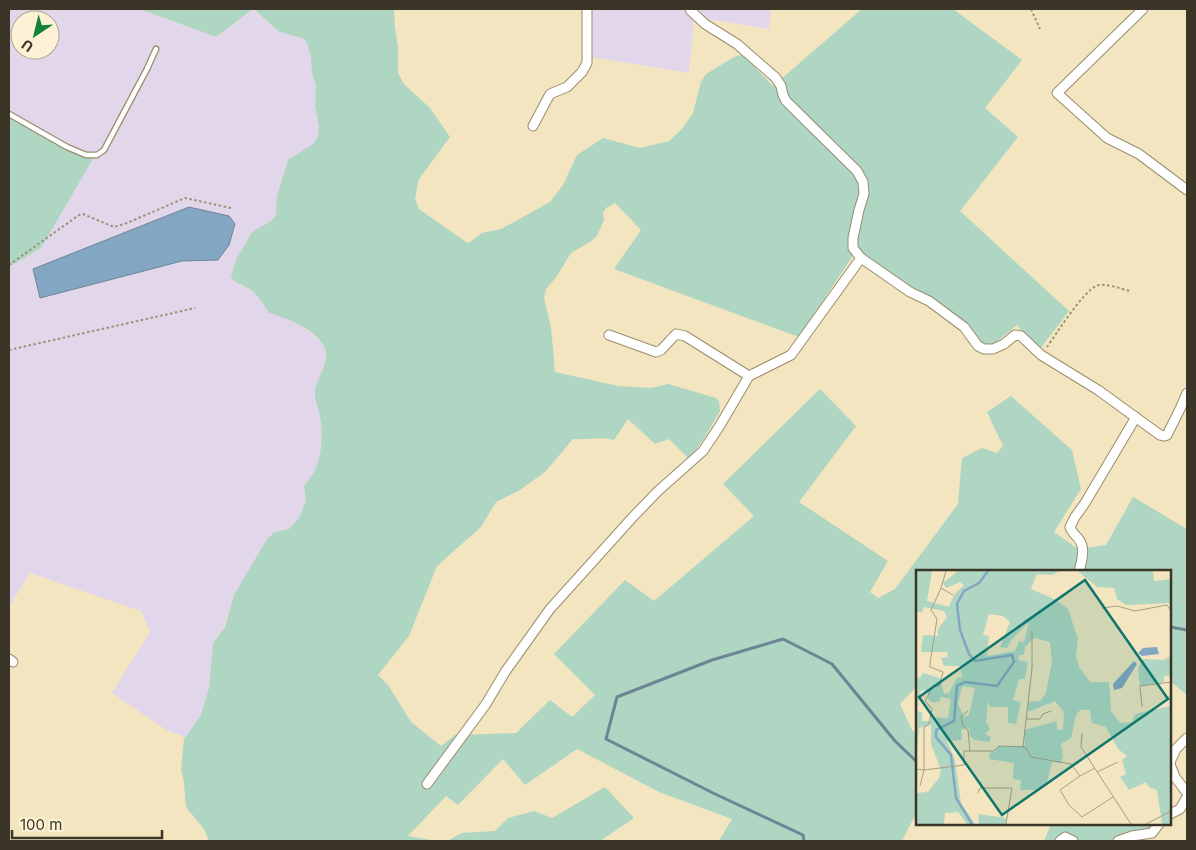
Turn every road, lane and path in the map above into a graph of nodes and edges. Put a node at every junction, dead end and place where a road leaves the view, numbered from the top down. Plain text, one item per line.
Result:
1 (587, 9) edge
2 (690, 9) edge
3 (1031, 9) edge
4 (1143, 9) edge
5 (1040, 29) dead end
6 (156, 49) dead end
7 (9, 114) edge
8 (532, 126) dead end
9 (1187, 190) edge
10 (231, 208) dead end
11 (861, 258) junction
12 (9, 265) edge
13 (1130, 291) dead end
14 (195, 308) dead end
15 (608, 335) dead end
16 (9, 350) edge
17 (1041, 355) junction
18 (748, 376) junction
19 (1187, 393) edge
20 (1136, 417) junction
21 (1078, 570) edge
22 (1187, 738) edge
23 (1171, 761) edge
24 (1171, 766) edge
25 (427, 784) dead end
26 (1187, 793) edge
27 (1187, 797) edge
28 (1171, 814) edge
29 (1158, 825) edge
30 (1060, 841) edge
31 (1073, 841) edge
32 (1118, 841) edge

1 - 8 street
2 - 11 street
3 - 5 path
4 - 9 street
6 - 7 lane
10 - 12 path
11 - 17 street
11 - 18 street
13 - 17 path
14 - 16 path
15 - 18 street
17 - 20 street
18 - 25 street
19 - 20 street
20 - 21 street
22 - 23 street
24 - 26 street
27 - 28 street
29 - 32 street
30 - 31 street

